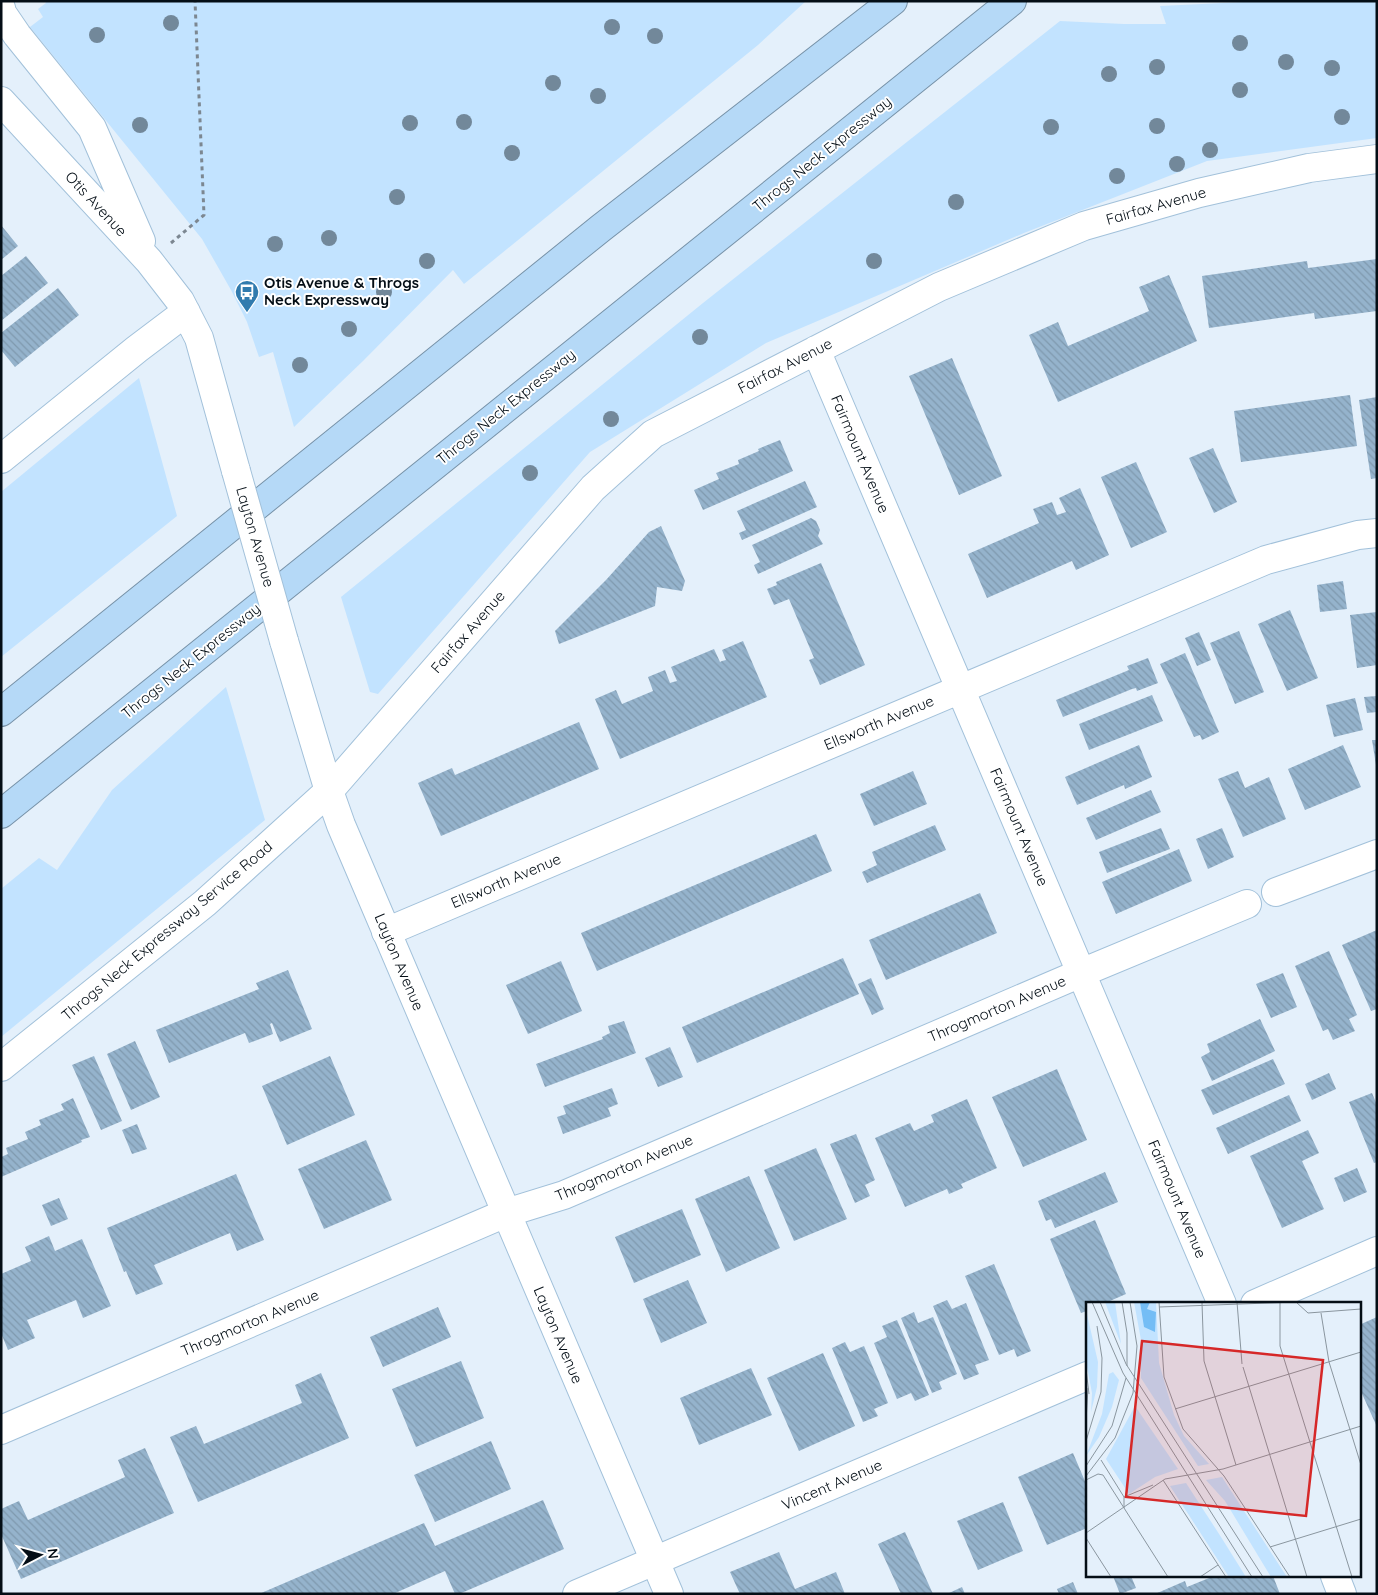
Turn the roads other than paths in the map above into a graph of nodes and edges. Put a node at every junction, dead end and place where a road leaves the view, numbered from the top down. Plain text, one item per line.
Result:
1 (893, 1) edge
2 (1012, 1) edge
3 (1, 8) edge
4 (1, 101) edge
5 (1377, 159) edge
6 (150, 261) junction
7 (186, 312) junction
8 (816, 350) junction
9 (1, 459) edge
10 (1377, 533) edge
11 (960, 688) junction
12 (1, 712) edge
13 (329, 791) junction
14 (1, 814) edge
15 (1377, 854) edge
16 (1276, 892) dead end
17 (1247, 904) dead end
18 (386, 932) junction
19 (1081, 973) junction
20 (1, 1067) edge
21 (506, 1213) junction
22 (1377, 1250) edge
23 (1221, 1302) edge
24 (1260, 1302) edge
25 (1086, 1376) edge
26 (1, 1430) edge
27 (654, 1561) junction
28 (1336, 1578) edge
29 (577, 1594) edge
30 (668, 1594) edge
31 (1342, 1594) edge

1 - 12 highway
2 - 14 highway, Throgs Neck Expressway
3 - 6 street
4 - 6 street, Otis Avenue
5 - 8 street, Fairfax Avenue
6 - 7 street, Otis Avenue
7 - 9 street
7 - 13 street, Layton Avenue, bridge
8 - 11 street, Fairmount Avenue
8 - 13 street, Fairfax Avenue
10 - 11 street, Ellsworth Avenue
11 - 18 street, Ellsworth Avenue
11 - 19 street, Fairmount Avenue
13 - 18 street, Layton Avenue
13 - 20 street, Throgs Neck Expressway Service Road
15 - 16 street
17 - 19 street, Throgmorton Avenue
18 - 21 street, Layton Avenue
19 - 21 street, Throgmorton Avenue
19 - 23 street, Fairmount Avenue
21 - 26 street, Throgmorton Avenue
21 - 27 street, Layton Avenue
22 - 24 street
25 - 27 street, Vincent Avenue
27 - 29 street, Vincent Avenue
27 - 30 street, Layton Avenue
28 - 31 street

